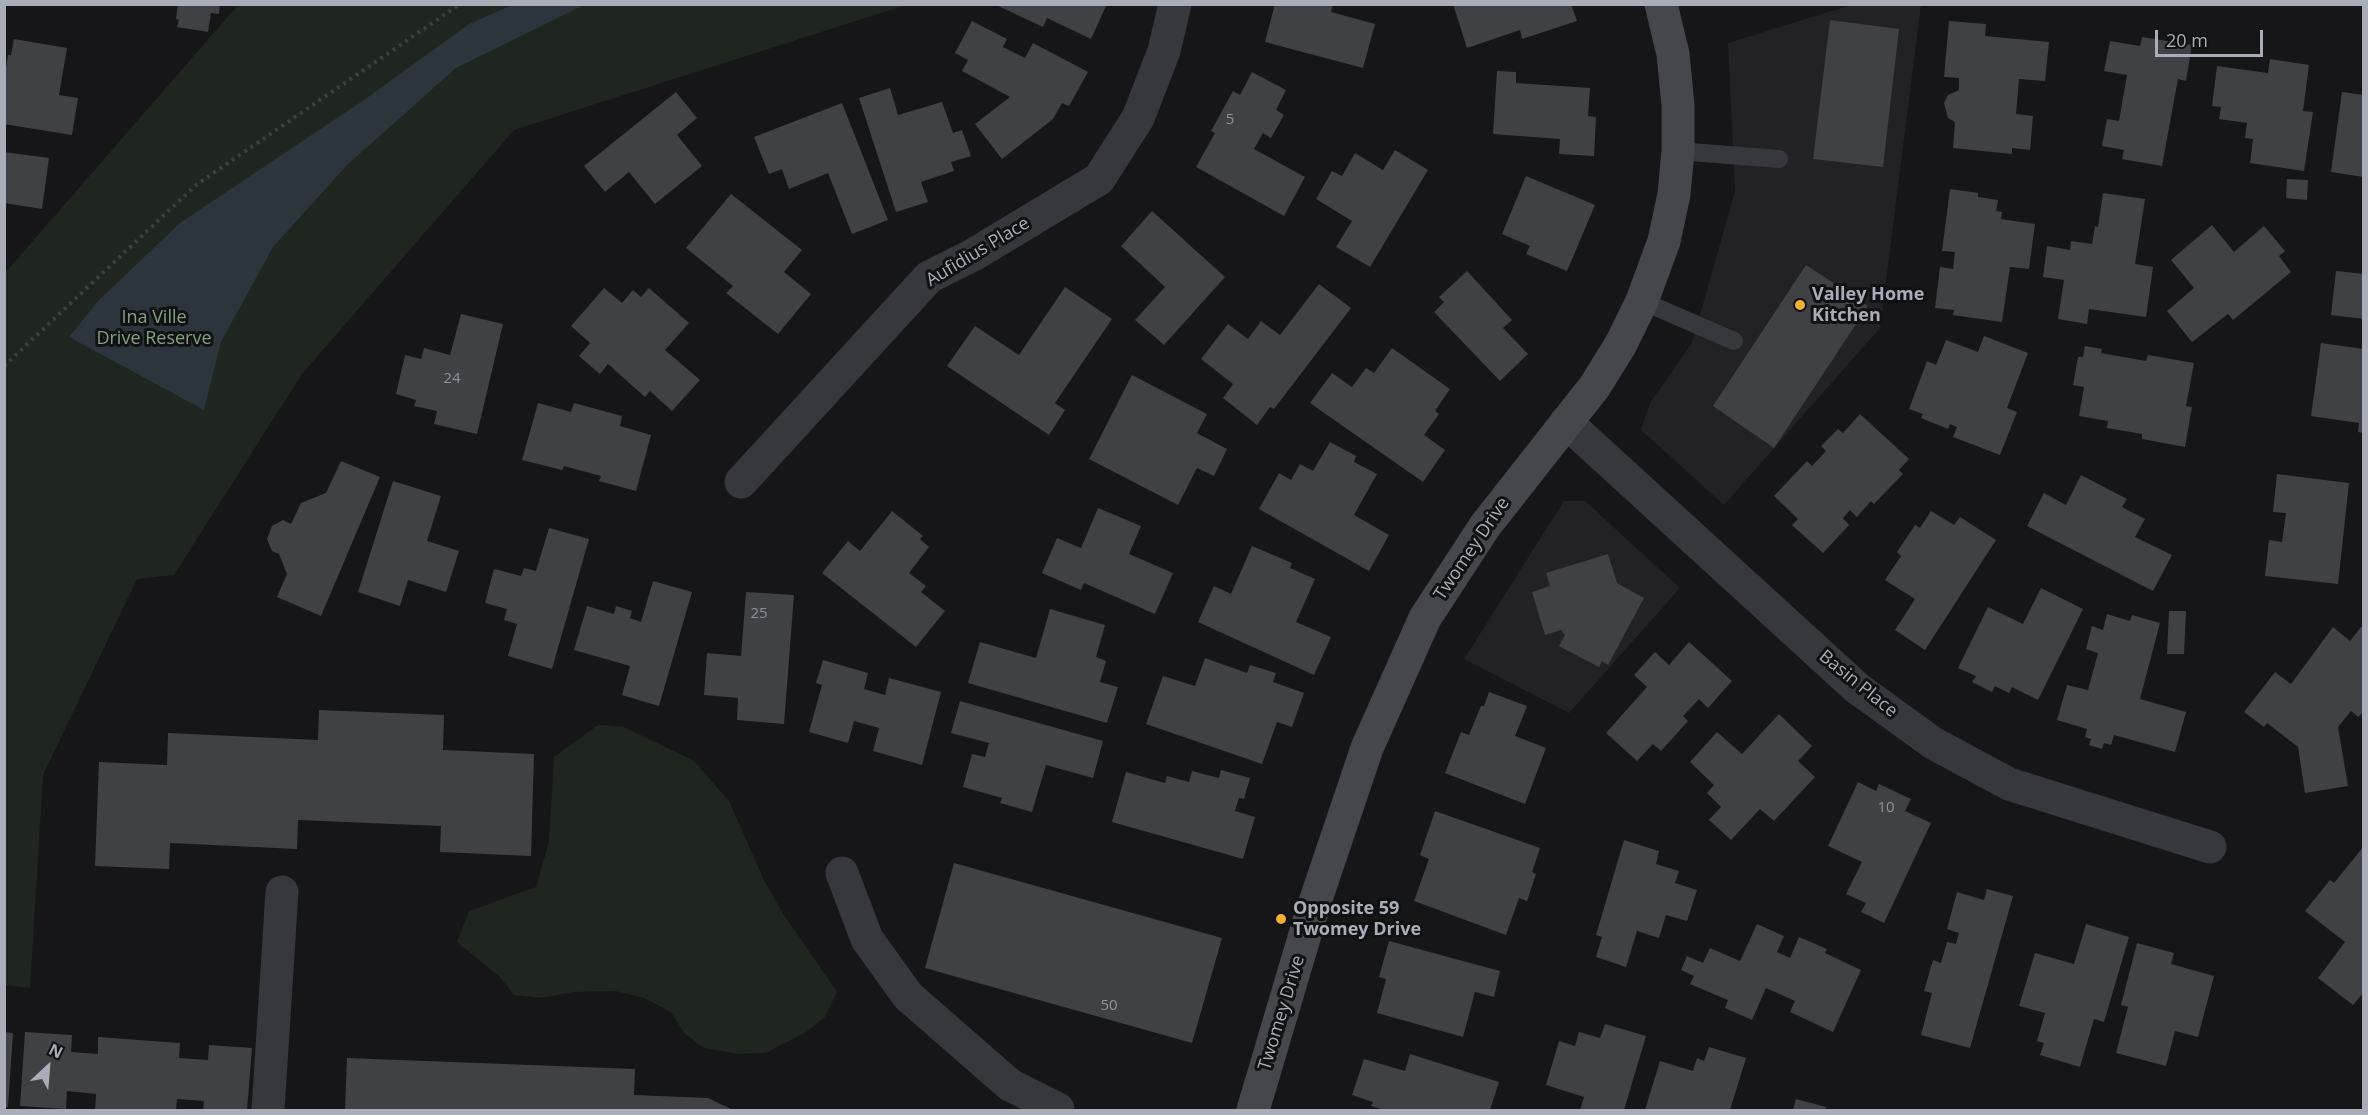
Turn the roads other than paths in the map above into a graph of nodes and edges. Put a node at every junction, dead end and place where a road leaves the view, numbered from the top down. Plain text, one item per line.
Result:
1 (1175, 4) edge
2 (1662, 5) edge
3 (1678, 151) junction
4 (1779, 159) dead end
5 (1642, 301) junction
6 (1734, 341) dead end
7 (1566, 422) junction
8 (741, 482) dead end
9 (2210, 847) dead end
10 (842, 873) dead end
11 (282, 892) dead end
12 (268, 1110) edge
13 (1062, 1110) edge
14 (1253, 1110) edge

1 - 8 street, Aufidius Place
2 - 3 street, Twomey Drive
3 - 4 lane
3 - 5 street, Twomey Drive
5 - 6 lane
5 - 7 street, Twomey Drive
7 - 9 street, Basin Place
7 - 14 street, Twomey Drive
10 - 13 street
11 - 12 street

